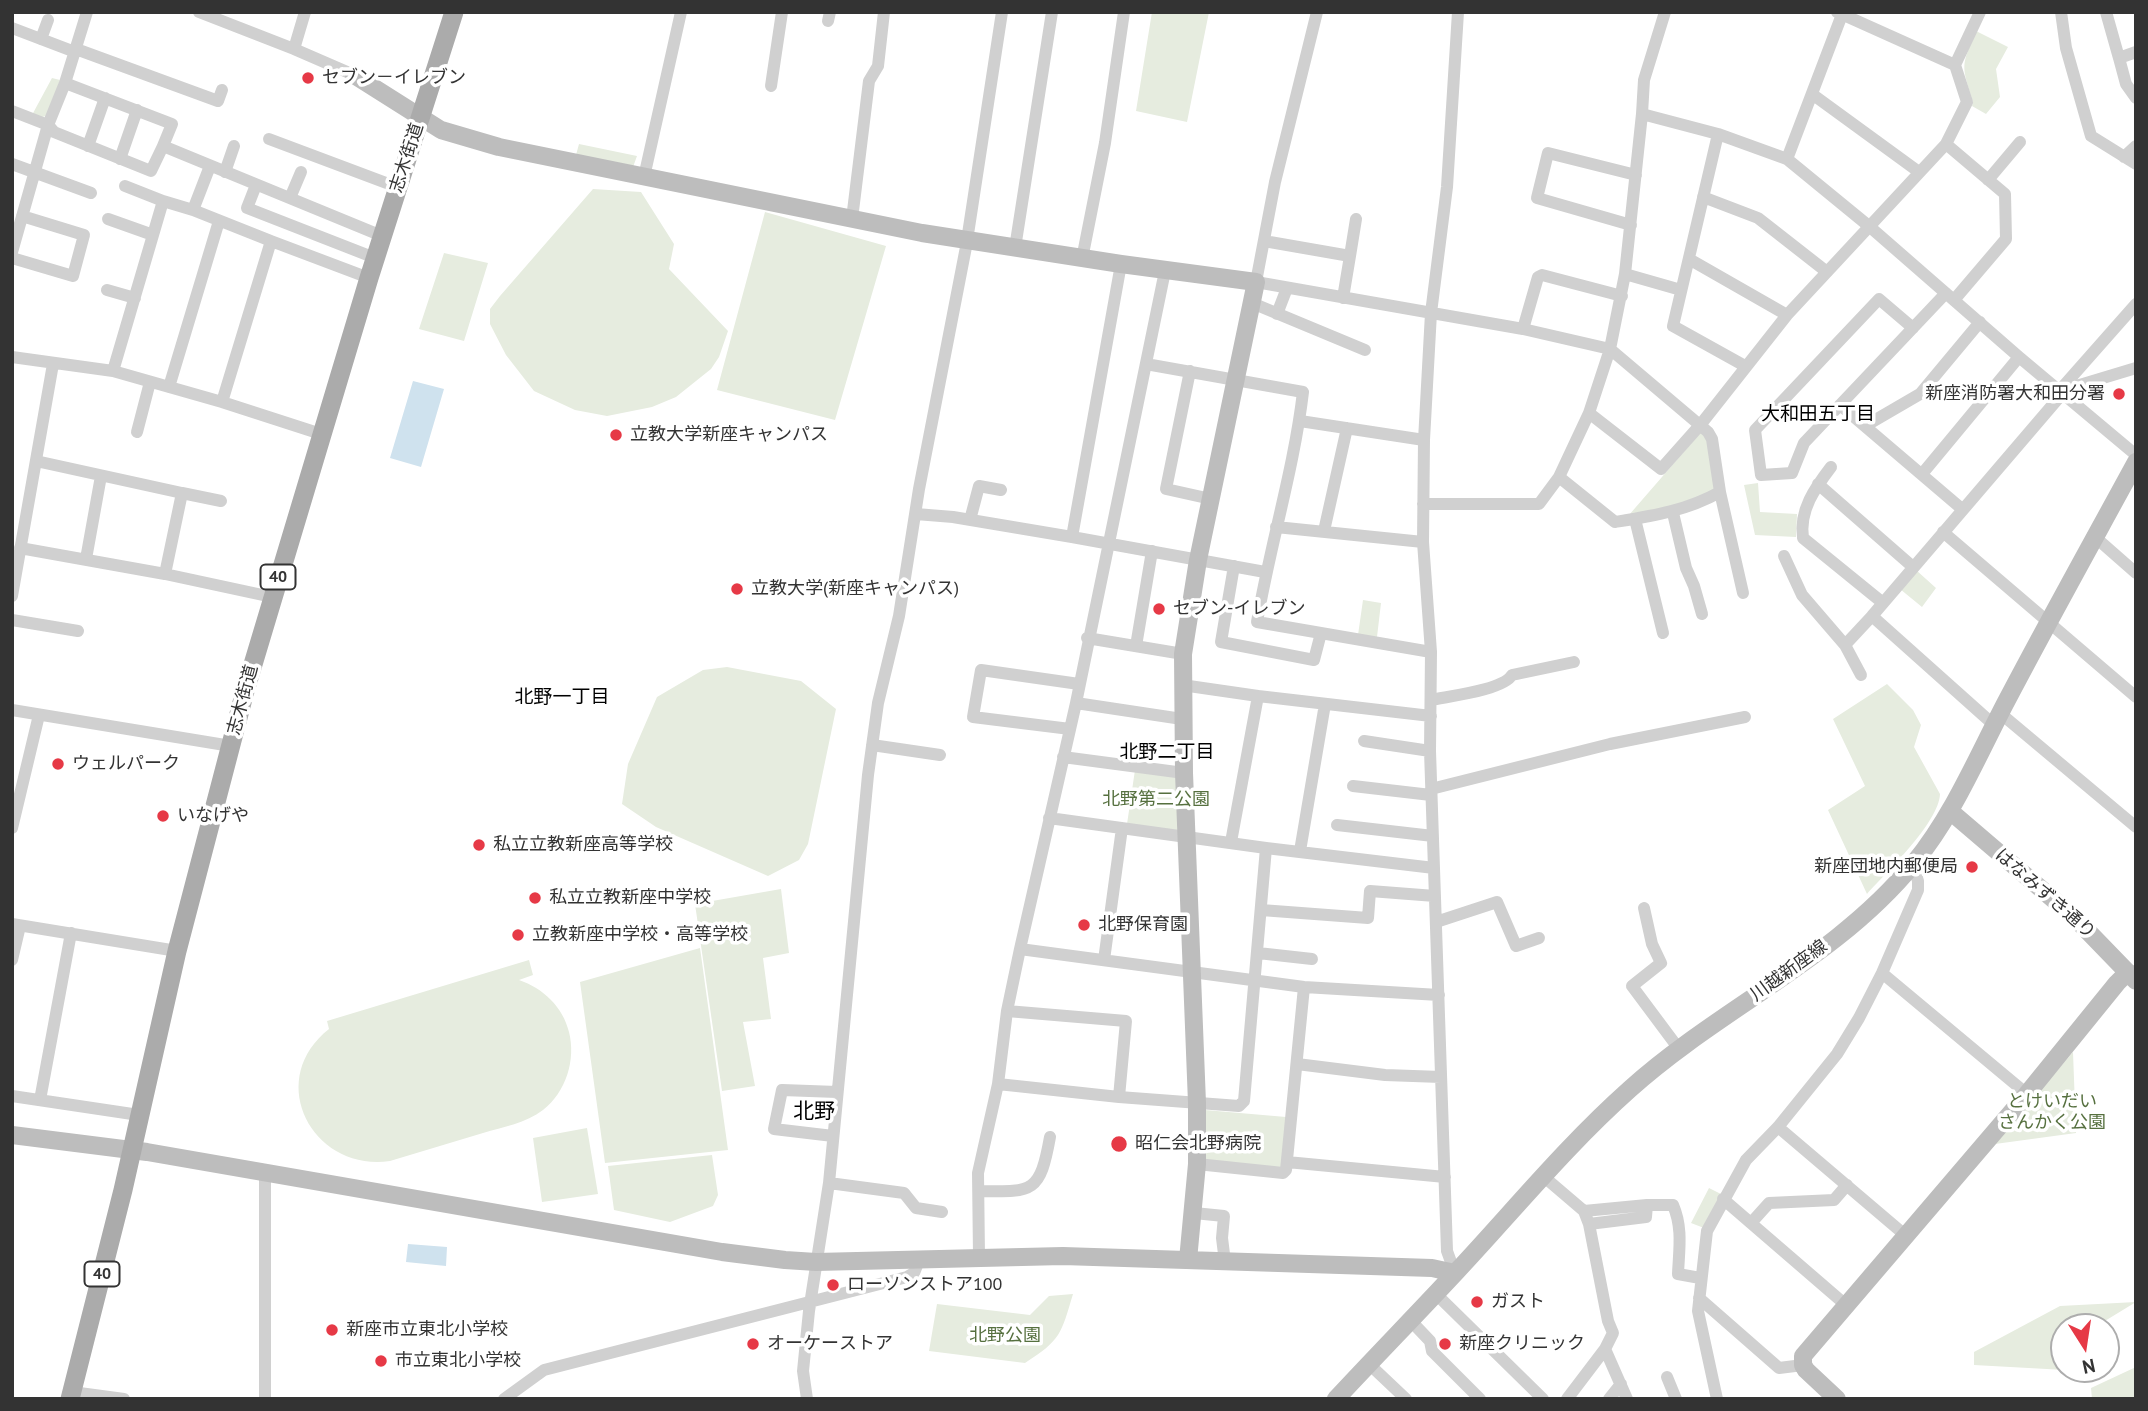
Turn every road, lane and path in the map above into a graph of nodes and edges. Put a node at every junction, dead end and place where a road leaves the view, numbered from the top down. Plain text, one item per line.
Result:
1 (88, 12) edge
2 (199, 12) edge
3 (305, 12) edge
4 (454, 12) edge
5 (681, 12) edge
6 (782, 12) edge
7 (884, 12) edge
8 (1002, 12) edge
9 (1052, 12) edge
10 (1124, 12) edge
11 (1317, 12) edge
12 (1458, 12) edge
13 (1665, 12) edge
14 (1980, 12) edge
15 (2061, 12) edge
16 (2106, 12) edge
17 (1841, 13) edge
18 (225, 17) edge
19 (48, 20) dead end
20 (12, 28) edge
21 (41, 39) junction
22 (294, 48) junction
23 (75, 50) junction
24 (2136, 52) edge
25 (2119, 58) junction
26 (1955, 65) junction
27 (354, 75) joint
28 (65, 83) junction
29 (771, 86) dead end
30 (222, 90) dead end
31 (1812, 94) junction
32 (2136, 98) edge
33 (105, 99) junction
34 (137, 110) junction
35 (12, 111) edge
36 (1642, 114) junction
37 (421, 117) junction
38 (48, 125) junction
39 (1718, 134) junction
40 (269, 139) dead end
41 (2020, 142) dead end
42 (1946, 144) junction
43 (88, 146) junction
44 (163, 146) junction
45 (234, 146) dead end
46 (2136, 146) edge
47 (2124, 157) junction
48 (120, 159) junction
49 (1787, 159) junction
50 (12, 164) edge
51 (2136, 164) edge
52 (210, 166) junction
53 (34, 172) junction
54 (225, 172) junction
55 (301, 172) dead end
56 (1919, 172) junction
57 (1636, 175) junction
58 (644, 177) junction
59 (1988, 180) junction
60 (256, 185) junction
61 (125, 186) dead end
62 (397, 187) junction
63 (91, 193) dead end
64 (1703, 197) junction
65 (290, 198) junction
66 (163, 201) junction
67 (194, 211) junction
68 (22, 216) junction
69 (108, 219) dead end
70 (852, 219) junction
71 (1356, 219) dead end
72 (219, 221) junction
73 (1631, 225) junction
74 (1870, 227) junction
75 (153, 235) junction
76 (382, 236) junction
77 (271, 240) junction
78 (965, 240) junction
79 (1264, 241) junction
80 (1015, 248) junction
81 (12, 253) edge
82 (1350, 256) junction
83 (12, 258) edge
84 (375, 258) junction
85 (1083, 259) junction
86 (1689, 260) junction
87 (1121, 264) junction
88 (1165, 271) junction
89 (1827, 272) junction
90 (1625, 274) junction
91 (369, 278) junction
92 (1256, 282) junction
93 (1287, 288) junction
94 (107, 290) dead end
95 (1681, 290) junction
96 (1622, 296) junction
97 (1950, 296) junction
98 (135, 298) junction
99 (1343, 298) junction
100 (1252, 303) junction
101 (2136, 304) edge
102 (1431, 313) junction
103 (1277, 314) junction
104 (1787, 315) junction
105 (1980, 322) junction
106 (1913, 328) junction
107 (1523, 329) junction
108 (1610, 349) junction
109 (1365, 350) dead end
110 (12, 357) edge
111 (2019, 358) junction
112 (54, 364) junction
113 (1146, 364) junction
114 (1745, 366) junction
115 (2136, 368) edge
116 (1190, 371) junction
117 (113, 372) junction
118 (1235, 378) junction
119 (150, 382) junction
120 (169, 387) junction
121 (2061, 392) junction
122 (222, 402) junction
123 (1840, 405) junction
124 (1590, 412) junction
125 (1300, 421) junction
126 (1700, 424) junction
127 (1865, 426) junction
128 (1348, 428) junction
129 (137, 432) dead end
130 (321, 434) junction
131 (1424, 440) junction
132 (2136, 455) edge
133 (36, 461) junction
134 (2136, 462) edge
135 (1831, 467) dead end
136 (1922, 474) junction
137 (101, 475) junction
138 (1559, 477) junction
139 (1818, 484) junction
140 (1001, 490) dead end
141 (1720, 492) junction
142 (181, 493) junction
143 (1211, 499) junction
144 (222, 501) dead end
145 (1423, 504) junction
146 (1962, 509) junction
147 (1673, 513) junction
148 (916, 514) junction
149 (1635, 519) junction
150 (970, 520) junction
151 (1276, 527) junction
152 (1324, 531) junction
153 (1943, 532) junction
154 (1072, 537) junction
155 (2095, 537) junction
156 (1423, 542) junction
157 (1108, 543) junction
158 (20, 548) junction
159 (1152, 551) junction
160 (1784, 556) dead end
161 (86, 559) junction
162 (1198, 560) junction
163 (1234, 566) junction
164 (1913, 567) junction
165 (1265, 572) junction
166 (2136, 573) edge
167 (165, 574) junction
168 (13, 579) edge
169 (1743, 593) dead end
170 (12, 596) edge
171 (272, 597) junction
172 (1883, 603) junction
173 (1702, 614) dead end
174 (1872, 616) junction
175 (12, 620) edge
176 (2048, 623) junction
177 (78, 631) dead end
178 (1321, 633) junction
179 (1663, 633) dead end
180 (1087, 638) junction
181 (1845, 645) junction
182 (1136, 646) junction
183 (1431, 652) junction
184 (1183, 653) junction
185 (1574, 662) dead end
186 (1861, 675) dead end
187 (1079, 684) junction
188 (1182, 685) junction
189 (1258, 696) junction
190 (2136, 697) edge
191 (1431, 700) junction
192 (1076, 703) junction
193 (1325, 704) junction
194 (12, 710) edge
195 (39, 715) junction
196 (1431, 716) junction
197 (1745, 718) dead end
198 (1182, 719) junction
199 (1997, 719) junction
200 (1070, 729) junction
201 (1364, 741) dead end
202 (872, 745) junction
203 (231, 746) junction
204 (1430, 751) junction
205 (940, 755) dead end
206 (1063, 757) junction
207 (1184, 773) junction
208 (1353, 786) dead end
209 (1431, 792) junction
210 (1950, 811) junction
211 (1049, 818) junction
212 (1337, 825) dead end
213 (2136, 827) edge
214 (12, 828) edge
215 (1122, 828) junction
216 (1187, 836) junction
217 (1433, 836) junction
218 (1231, 842) junction
219 (1266, 848) junction
220 (1300, 851) junction
221 (1913, 865) junction
222 (1434, 867) junction
223 (1434, 896) junction
224 (1644, 908) dead end
225 (1261, 910) junction
226 (1436, 922) junction
227 (16, 925) edge
228 (71, 933) junction
229 (1539, 938) dead end
230 (1020, 949) junction
231 (177, 951) junction
232 (1258, 953) junction
233 (1312, 959) dead end
234 (12, 960) edge
235 (1104, 960) junction
236 (1192, 973) junction
237 (1882, 973) junction
238 (2132, 976) edge
239 (1255, 981) junction
240 (1304, 987) junction
241 (1439, 995) junction
242 (1007, 1011) junction
243 (1679, 1049) junction
244 (1297, 1064) junction
245 (1441, 1077) junction
246 (998, 1084) junction
247 (837, 1093) junction
248 (2027, 1094) junction
249 (12, 1096) edge
250 (1119, 1097) junction
251 (40, 1100) junction
252 (1198, 1103) junction
253 (139, 1115) junction
254 (1779, 1127) junction
255 (12, 1135) edge
256 (833, 1136) junction
257 (1050, 1137) dead end
258 (132, 1149) junction
259 (1287, 1162) junction
260 (1197, 1164) junction
261 (265, 1172) junction
262 (1543, 1176) junction
263 (1445, 1177) junction
264 (829, 1183) junction
265 (1847, 1185) junction
266 (980, 1191) junction
267 (1723, 1199) junction
268 (1647, 1205) junction
269 (1584, 1211) junction
270 (942, 1212) dead end
271 (1194, 1213) junction
272 (1751, 1223) junction
273 (1589, 1224) junction
274 (1905, 1235) junction
275 (979, 1256) junction
276 (920, 1258) junction
277 (1188, 1260) junction
278 (816, 1262) junction
279 (1225, 1262) junction
280 (1455, 1273) junction
281 (1700, 1278) junction
282 (1435, 1293) junction
283 (1699, 1298) junction
284 (811, 1301) junction
285 (1847, 1306) junction
286 (1410, 1320) junction
287 (1605, 1349) junction
288 (1369, 1364) junction
289 (1803, 1365) junction
290 (1667, 1377) dead end
291 (1620, 1384) junction
292 (71, 1396) edge
293 (1345, 1396) edge
294 (124, 1399) edge
295 (265, 1399) edge
296 (504, 1399) edge
297 (807, 1399) edge
298 (1406, 1399) edge
299 (1480, 1399) edge
300 (1543, 1399) edge
301 (1567, 1399) edge
302 (1609, 1399) edge
303 (1627, 1399) edge
304 (1676, 1399) edge
305 (1717, 1399) edge
306 (1838, 1399) edge

1 - 23 street
2 - 18 street
3 - 22 street
4 - 37 main road, 志木街道 / 40
5 - 58 street
6 - 29 street
7 - 70 street
8 - 78 street
9 - 80 street
10 - 85 street
11 - 79 street
12 - 102 street
13 - 36 street
14 - 26 street
15 - 47 street
16 - 25 street
17 - 26 street
17 - 31 street
18 - 22 street
19 - 21 street
20 - 21 street
21 - 23 street
22 - 27 street
23 - 28 street
23 - 30 street
24 - 25 street
25 - 32 street
26 - 42 street
27 - 37 street
28 - 33 street
28 - 38 street
31 - 49 street
31 - 56 street
33 - 34 street
33 - 43 street
34 - 44 street
34 - 48 street
35 - 38 street
36 - 39 street
36 - 57 street
37 - 58 street
37 - 62 main road, 志木街道 / 40
38 - 43 street
38 - 53 street
39 - 49 street
39 - 64 street
40 - 62 street
41 - 59 street
42 - 56 street
42 - 59 street
43 - 48 street
44 - 48 street
44 - 52 street
45 - 54 street
46 - 47 street
47 - 51 street
49 - 74 street
50 - 53 street
52 - 54 street
52 - 67 street
53 - 63 street
53 - 68 street
54 - 60 street
55 - 65 street
56 - 74 street
57 - 73 street
57 - 73 street
58 - 70 street
59 - 97 street
60 - 65 street
60 - 84 street
61 - 66 street
62 - 76 main road, 志木街道 / 40
64 - 86 street
64 - 89 street
65 - 76 street
66 - 67 street
66 - 75 street
67 - 72 street
68 - 81 street
68 - 83 street
69 - 75 street
70 - 78 street
71 - 82 street
72 - 77 street
72 - 120 street
73 - 90 street
74 - 89 street
74 - 97 street
75 - 98 street
76 - 84 main road, 志木街道 / 40
77 - 91 street
77 - 122 street
78 - 80 street
78 - 148 street
79 - 82 street
79 - 92 street
80 - 85 street
82 - 99 street
84 - 91 main road, 志木街道 / 40
85 - 87 street
86 - 95 street
86 - 104 street
87 - 88 street
87 - 154 street
88 - 92 street
88 - 113 street
89 - 104 street
90 - 95 street
90 - 96 street
91 - 130 main road, 志木街道 / 40
92 - 93 street
92 - 100 street
93 - 99 street
93 - 103 street
94 - 98 street
95 - 114 street
96 - 107 street
96 - 108 street
97 - 105 street
97 - 106 street
98 - 117 street
99 - 102 street
100 - 103 street
100 - 118 street
101 - 121 street
102 - 107 street
102 - 131 street
103 - 109 street
104 - 114 street
105 - 111 street
105 - 127 street
106 - 123 street
106 - 123 street
107 - 108 street
108 - 124 street
108 - 126 street
110 - 112 street
111 - 121 street
111 - 136 street
112 - 117 street
112 - 133 street
113 - 116 street
113 - 157 street
114 - 126 street
115 - 121 street
116 - 118 street
116 - 143 street
117 - 119 street
118 - 125 street
118 - 143 street
119 - 120 street
119 - 129 street
120 - 122 street
121 - 132 street
121 - 146 street
122 - 130 street
123 - 127 street
124 - 126 street
124 - 138 street
125 - 128 street
125 - 151 street
126 - 141 street
127 - 136 street
128 - 131 street
128 - 152 street
130 - 171 main road, 志木街道 / 40
131 - 145 street
133 - 137 street
133 - 158 street
134 - 155 street, 川越新座線
135 - 139 street
136 - 146 street
137 - 142 street
137 - 161 street
138 - 145 street
138 - 149 street
139 - 164 street
139 - 172 street
140 - 150 street
141 - 147 street
141 - 169 street
142 - 144 street
142 - 167 street
143 - 162 street
145 - 156 street
146 - 153 street
147 - 149 street
147 - 173 street
148 - 150 street
148 - 202 street
149 - 179 street
150 - 154 street
151 - 152 street
151 - 165 street
152 - 156 street
153 - 164 street
153 - 176 street
154 - 157 street
155 - 166 street
155 - 176 street, 川越新座線
156 - 183 street
157 - 159 street
157 - 180 street
158 - 161 street
158 - 168 street
159 - 162 street
159 - 182 street
160 - 181 street
161 - 167 street
162 - 163 street
162 - 184 street
163 - 165 street
163 - 178 street
164 - 172 street
165 - 178 street
167 - 171 street
168 - 170 street
171 - 203 main road, 志木街道 / 40
172 - 174 street
174 - 181 street
174 - 199 street
175 - 177 street
176 - 190 street
176 - 199 street, 川越新座線
178 - 183 street
180 - 182 street
180 - 187 street
181 - 186 street
182 - 184 street
183 - 191 street
184 - 188 street
185 - 191 street
187 - 192 street
187 - 200 street
188 - 189 street
188 - 198 street
189 - 193 street
189 - 218 street
191 - 196 street
192 - 198 street
192 - 200 street
193 - 196 street
193 - 220 street
194 - 195 street
195 - 203 street
195 - 214 street
196 - 204 street
197 - 209 street
198 - 207 street
199 - 210 street, 川越新座線
199 - 213 street
200 - 206 street
201 - 204 street
202 - 205 street
202 - 247 street
203 - 231 main road, 志木街道 / 40
204 - 209 street
206 - 207 street
206 - 211 street
207 - 216 street
208 - 209 street
209 - 217 street
210 - 221 street, 川越新座線
210 - 238 street, はなみずき通り
211 - 215 street
211 - 230 street
212 - 217 street
215 - 216 street
215 - 235 street
216 - 218 street
216 - 236 street
217 - 222 street
218 - 219 street
219 - 220 street
219 - 225 street
220 - 222 street
221 - 237 street
221 - 243 street, 川越新座線
222 - 223 street
223 - 225 street
223 - 226 street
224 - 243 street
225 - 232 street
226 - 229 street
226 - 241 street
227 - 228 street
227 - 234 street
228 - 231 street
228 - 251 street
230 - 235 street
230 - 242 street
231 - 253 main road, 志木街道 / 40
232 - 233 street
232 - 239 street
235 - 236 street
236 - 239 street
236 - 252 street
237 - 248 street
237 - 254 street
238 - 248 street
239 - 240 street
239 - 252 street
240 - 241 street
240 - 244 street
241 - 245 street
242 - 246 street
242 - 250 street
243 - 262 street, 川越新座線
244 - 245 street
244 - 259 street
245 - 263 street
246 - 250 street
246 - 266 street
247 - 256 street
247 - 256 street
248 - 274 street
249 - 251 street
250 - 252 street
251 - 253 street
252 - 260 street
253 - 258 main road, 志木街道 / 40
254 - 265 street
254 - 267 street
255 - 258 street
256 - 264 street
257 - 266 street
258 - 261 street
258 - 292 main road, 志木街道 / 40
259 - 260 street
259 - 263 street
260 - 271 street
261 - 278 street
261 - 295 street
262 - 269 street
262 - 280 street, 川越新座線
263 - 280 street
264 - 270 street
264 - 278 street
265 - 272 street
265 - 274 street
266 - 275 street
267 - 272 street
267 - 281 street
268 - 269 street
268 - 273 street
268 - 281 street
269 - 273 street
271 - 277 street
271 - 279 street
272 - 285 street
273 - 287 street
274 - 285 street
275 - 276 street
275 - 277 street
276 - 278 street
276 - 284 street
277 - 279 street
278 - 284 street
279 - 280 street
280 - 282 street, 川越新座線
281 - 283 street
282 - 286 street, 川越新座線
282 - 300 street
283 - 289 street
283 - 305 street
284 - 296 street
284 - 297 street
285 - 289 street
286 - 288 street, 川越新座線
286 - 299 street
287 - 291 street
287 - 301 street
288 - 293 street, 川越新座線
288 - 298 street
289 - 306 street
290 - 304 street
291 - 302 street
291 - 303 street
292 - 294 street

